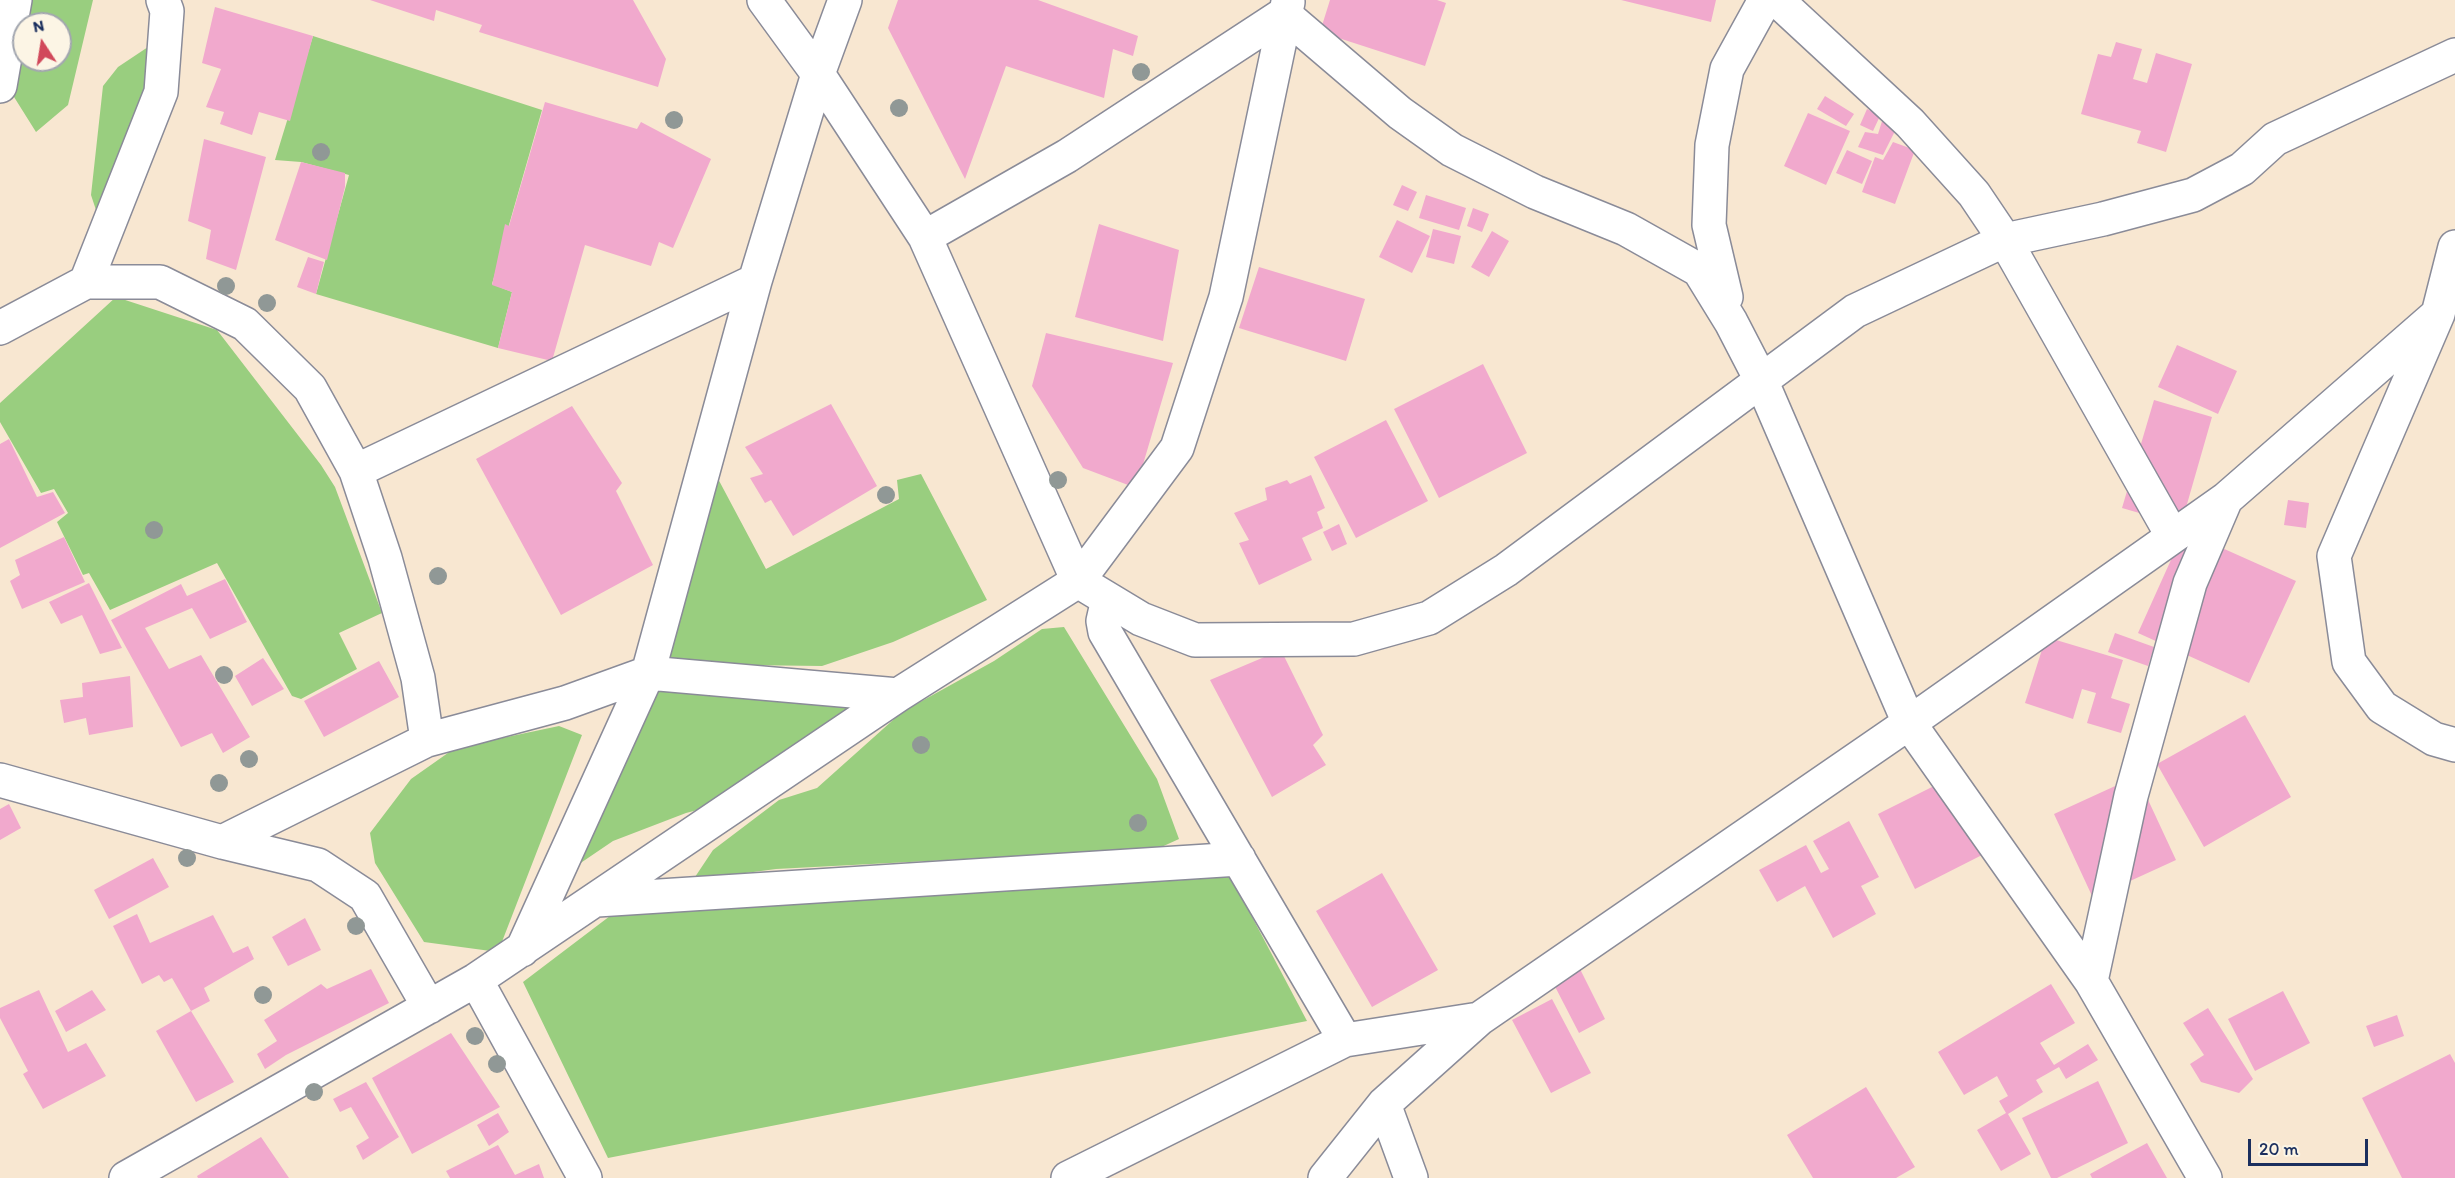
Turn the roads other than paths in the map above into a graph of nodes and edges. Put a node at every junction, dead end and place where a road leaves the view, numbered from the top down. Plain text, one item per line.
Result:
1 (15, 0) edge
2 (164, 0) edge
3 (764, 0) edge
4 (845, 0) edge
5 (1765, 0) edge
6 (1777, 0) edge
7 (1287, 7) edge
8 (2455, 55) edge
9 (818, 74) junction
10 (0, 86) edge
11 (925, 237) junction
12 (2005, 240) junction
13 (2455, 247) edge
14 (755, 281) junction
15 (86, 282) junction
16 (2438, 314) junction
17 (1731, 322) junction
18 (0, 328) edge
19 (1761, 380) junction
20 (356, 471) junction
21 (2226, 499) junction
22 (2172, 535) junction
23 (1078, 581) junction
24 (1108, 599) junction
25 (648, 673) junction
26 (898, 695) junction
27 (1909, 723) junction
28 (427, 740) junction
29 (2455, 745) edge
30 (0, 780) edge
31 (222, 842) junction
32 (1239, 859) junction
33 (595, 900) junction
34 (522, 950) junction
35 (476, 981) junction
36 (2091, 981) junction
37 (429, 1007) junction
38 (1479, 1019) junction
39 (1345, 1040) junction
40 (1384, 1104) junction
41 (126, 1178) edge
42 (585, 1178) edge
43 (1068, 1178) edge
44 (1325, 1178) edge
45 (1411, 1178) edge
46 (2205, 1178) edge

1 - 10 street
2 - 15 street
3 - 9 street
4 - 9 street
5 - 17 street
6 - 12 street
7 - 11 street
7 - 17 street
7 - 23 street
8 - 12 street
9 - 11 street
9 - 14 street
11 - 23 street
12 - 19 street
12 - 22 street
13 - 16 street
14 - 20 street
14 - 25 street
15 - 18 street
15 - 20 street
16 - 21 street
16 - 29 street
17 - 19 street
19 - 24 street
19 - 27 street
20 - 28 street
21 - 22 street
21 - 36 street
22 - 27 street
23 - 24 street
23 - 26 street
24 - 32 street
25 - 26 street
25 - 28 street
25 - 34 street
26 - 33 street
27 - 36 street
27 - 38 street
28 - 31 street
30 - 31 street
31 - 37 street
32 - 33 street
32 - 39 street
33 - 34 street
34 - 35 street
35 - 37 street
35 - 42 street
36 - 46 street
37 - 41 street
38 - 39 street
38 - 40 street
39 - 43 street
40 - 44 street
40 - 45 street

